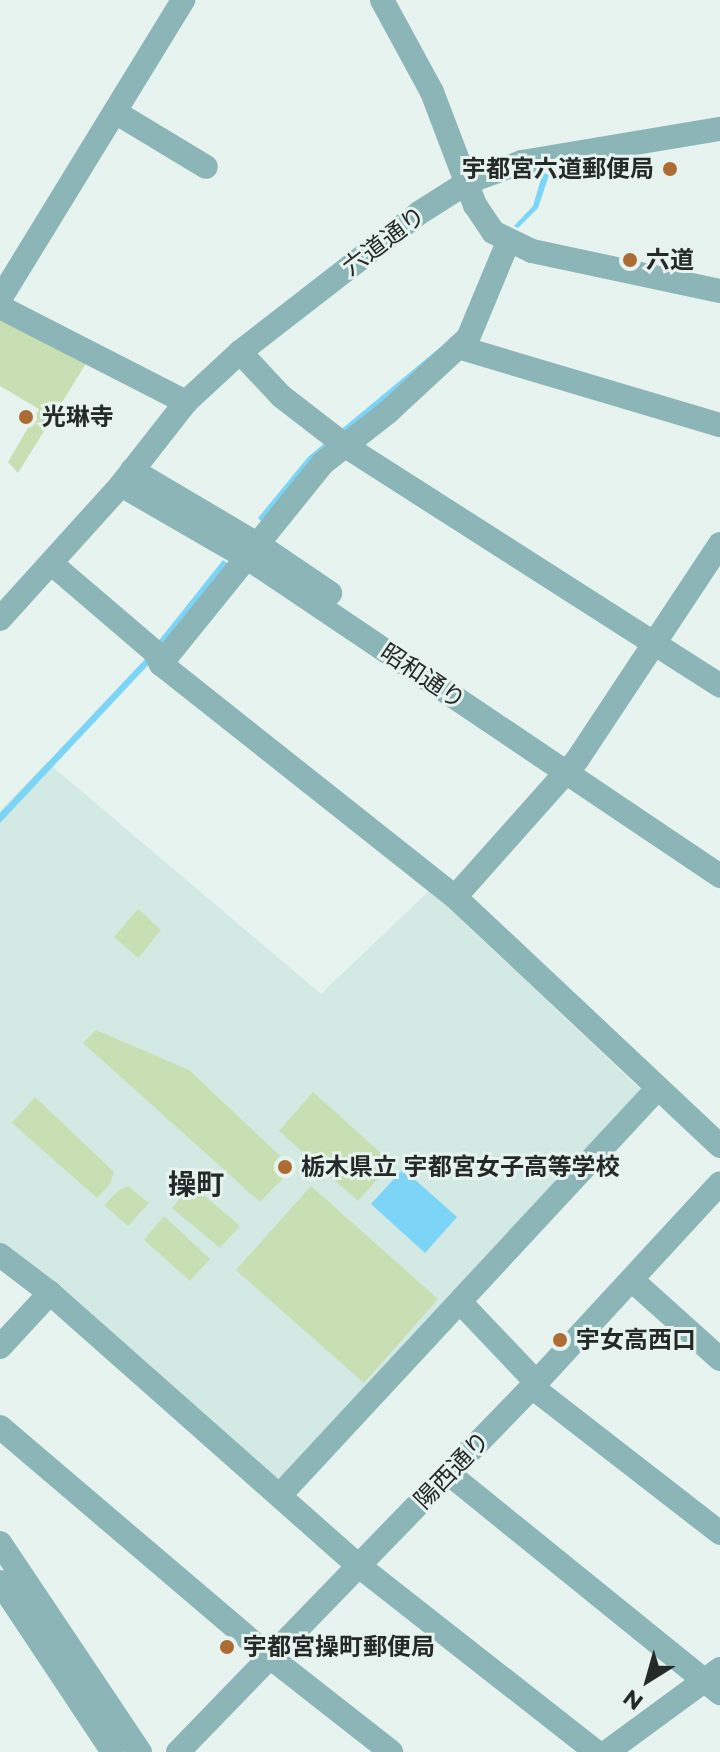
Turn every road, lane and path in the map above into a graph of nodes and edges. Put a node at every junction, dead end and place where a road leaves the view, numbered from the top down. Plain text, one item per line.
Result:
1 (183, 0) edge
2 (382, 0) edge
3 (115, 112) junction
4 (720, 129) edge
5 (206, 167) dead end
6 (468, 182) junction
7 (508, 242) junction
8 (720, 291) edge
9 (0, 299) edge
10 (0, 307) edge
11 (458, 347) junction
12 (240, 352) junction
13 (186, 402) junction
14 (720, 425) edge
15 (347, 447) junction
16 (126, 478) junction
17 (720, 544) edge
18 (254, 552) junction
19 (52, 564) junction
20 (0, 619) edge
21 (657, 643) junction
22 (161, 664) junction
23 (720, 686) edge
24 (572, 766) junction
25 (720, 857) edge
26 (720, 876) edge
27 (455, 897) junction
28 (658, 1088) junction
29 (720, 1146) edge
30 (717, 1192) edge
31 (0, 1255) edge
32 (633, 1281) junction
33 (50, 1293) junction
34 (461, 1303) junction
35 (0, 1347) edge
36 (720, 1359) edge
37 (534, 1385) junction
38 (0, 1427) edge
39 (448, 1473) junction
40 (280, 1495) junction
41 (720, 1533) edge
42 (0, 1543) edge
43 (359, 1566) junction
44 (0, 1582) edge
45 (270, 1657) junction
46 (715, 1681) edge
47 (113, 1752) edge
48 (140, 1752) edge
49 (178, 1752) edge
50 (391, 1752) edge
51 (596, 1752) edge
52 (607, 1752) edge

1 - 3 street
2 - 6 street
3 - 5 street
3 - 9 street
4 - 6 street, 六道通り
6 - 7 street
6 - 12 street, 六道通り
7 - 8 street
7 - 11 street
10 - 13 street
11 - 14 street
11 - 15 street
12 - 13 street, 六道通り
12 - 15 street
13 - 16 street, 六道通り
15 - 18 street
15 - 21 street
16 - 18 street, 昭和通り
16 - 19 street, 六道通り
17 - 21 street
18 - 22 street
18 - 24 street, 昭和通り
19 - 20 street, 六道通り
19 - 22 street
21 - 23 street
21 - 24 street
22 - 27 street
24 - 25 street, 昭和通り
24 - 26 street, 昭和通り
24 - 27 street
27 - 28 street
28 - 29 street
28 - 34 street
30 - 32 street, 陽西通り
31 - 33 street
32 - 36 street
32 - 37 street, 陽西通り
33 - 35 street
33 - 40 street
34 - 37 street
34 - 40 street
37 - 39 street, 陽西通り
37 - 41 street
38 - 45 street
39 - 43 street, 陽西通り
39 - 46 street
40 - 43 street
42 - 48 street
43 - 45 street, 陽西通り
43 - 51 street
44 - 47 street
45 - 49 street, 陽西通り
45 - 50 street
46 - 52 street

